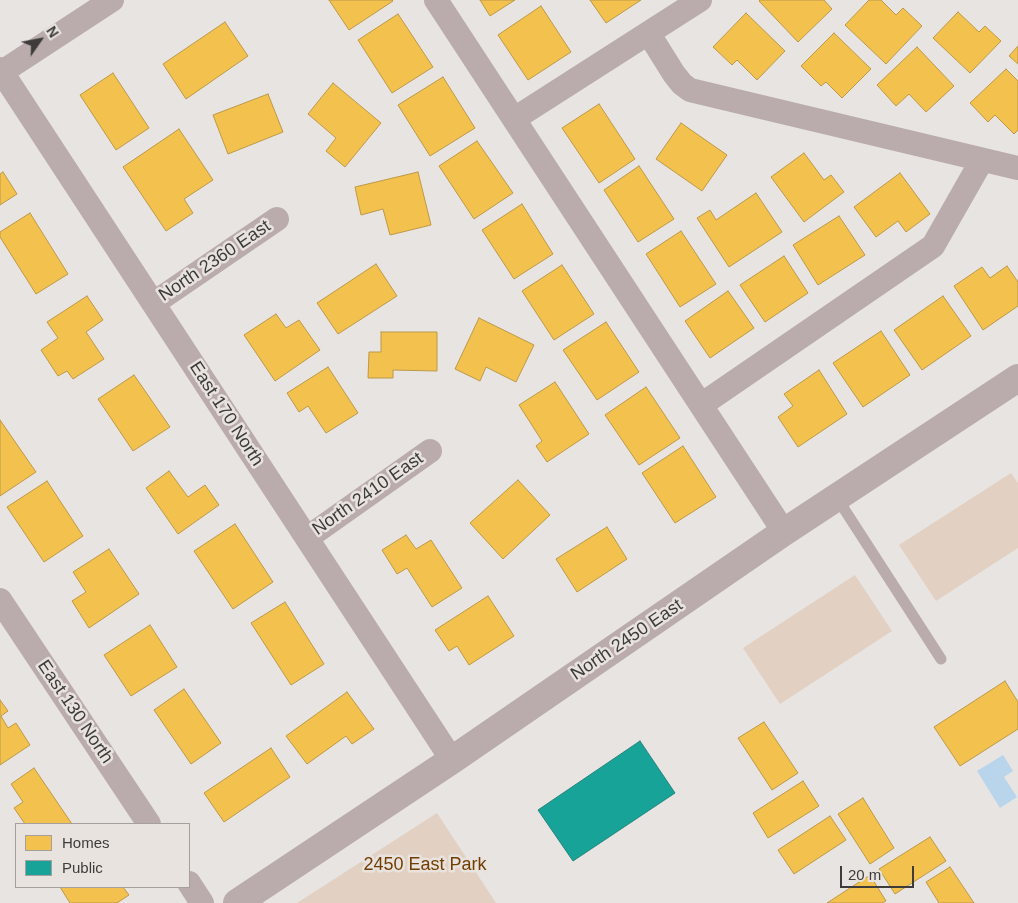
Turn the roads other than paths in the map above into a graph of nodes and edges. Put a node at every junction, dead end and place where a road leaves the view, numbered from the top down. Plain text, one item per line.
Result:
1 (112, 0) edge
2 (436, 0) edge
3 (700, 0) edge
4 (649, 34) junction
5 (1, 70) edge
6 (514, 120) junction
7 (982, 160) junction
8 (1018, 168) edge
9 (277, 219) dead end
10 (154, 304) junction
11 (1018, 378) edge
12 (701, 405) junction
13 (430, 451) dead end
14 (837, 498) junction
15 (784, 532) junction
16 (307, 538) junction
17 (0, 600) edge
18 (941, 659) dead end
19 (452, 760) junction
20 (148, 823) edge
21 (190, 885) edge
22 (202, 903) edge
23 (237, 903) edge

1 - 5 street
2 - 6 street
3 - 4 street
4 - 6 street
4 - 7 street
5 - 10 street, East 170 North
6 - 12 street
7 - 8 street
7 - 12 street
9 - 10 street, North 2360 East
10 - 16 street, East 170 North
11 - 14 street, North 2450 East
12 - 15 street
13 - 16 street, North 2410 East
14 - 15 street, North 2450 East
14 - 18 lane
15 - 19 street, North 2450 East
16 - 19 street, East 170 North
17 - 20 street, East 130 North
19 - 23 street, North 2450 East
21 - 22 street

